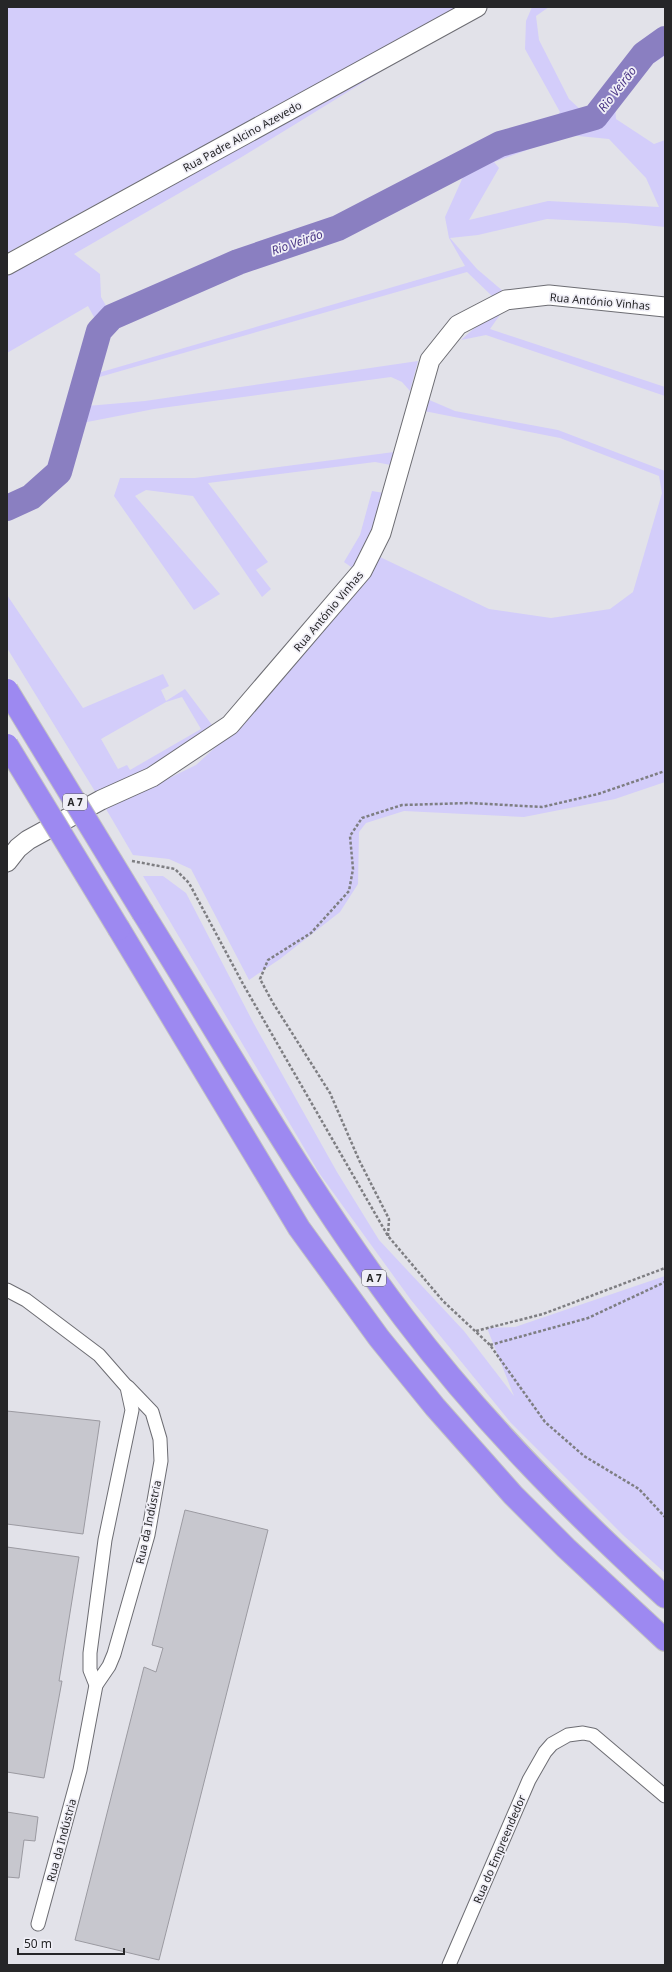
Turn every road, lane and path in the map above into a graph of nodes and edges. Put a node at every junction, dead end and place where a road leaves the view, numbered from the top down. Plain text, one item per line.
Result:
1 (477, 7) edge
2 (7, 265) edge
3 (665, 307) edge
4 (7, 690) edge
5 (7, 745) edge
6 (665, 771) edge
7 (126, 860) dead end
8 (7, 862) edge
9 (388, 1236) junction
10 (665, 1268) edge
11 (665, 1282) edge
12 (7, 1290) edge
13 (476, 1331) junction
14 (490, 1345) junction
15 (127, 1387) junction
16 (665, 1517) edge
17 (665, 1597) edge
18 (665, 1640) edge
19 (96, 1685) junction
20 (665, 1796) edge
21 (38, 1924) dead end
22 (449, 1965) edge

1 - 2 street, Rua Padre Alcino Azevedo
3 - 8 street, Rua António Vinhas
4 - 17 highway, A 7, bridge
5 - 18 highway, A 7, bridge
6 - 9 path
7 - 9 path
9 - 13 path
10 - 13 path
11 - 14 path
12 - 15 street, Rua da Indústria
13 - 14 path
14 - 16 path
15 - 19 street, Rua da Indústria
15 - 19 street, Rua da Indústria
19 - 21 street, Rua da Indústria
20 - 22 street, Rua do Empreendedor

